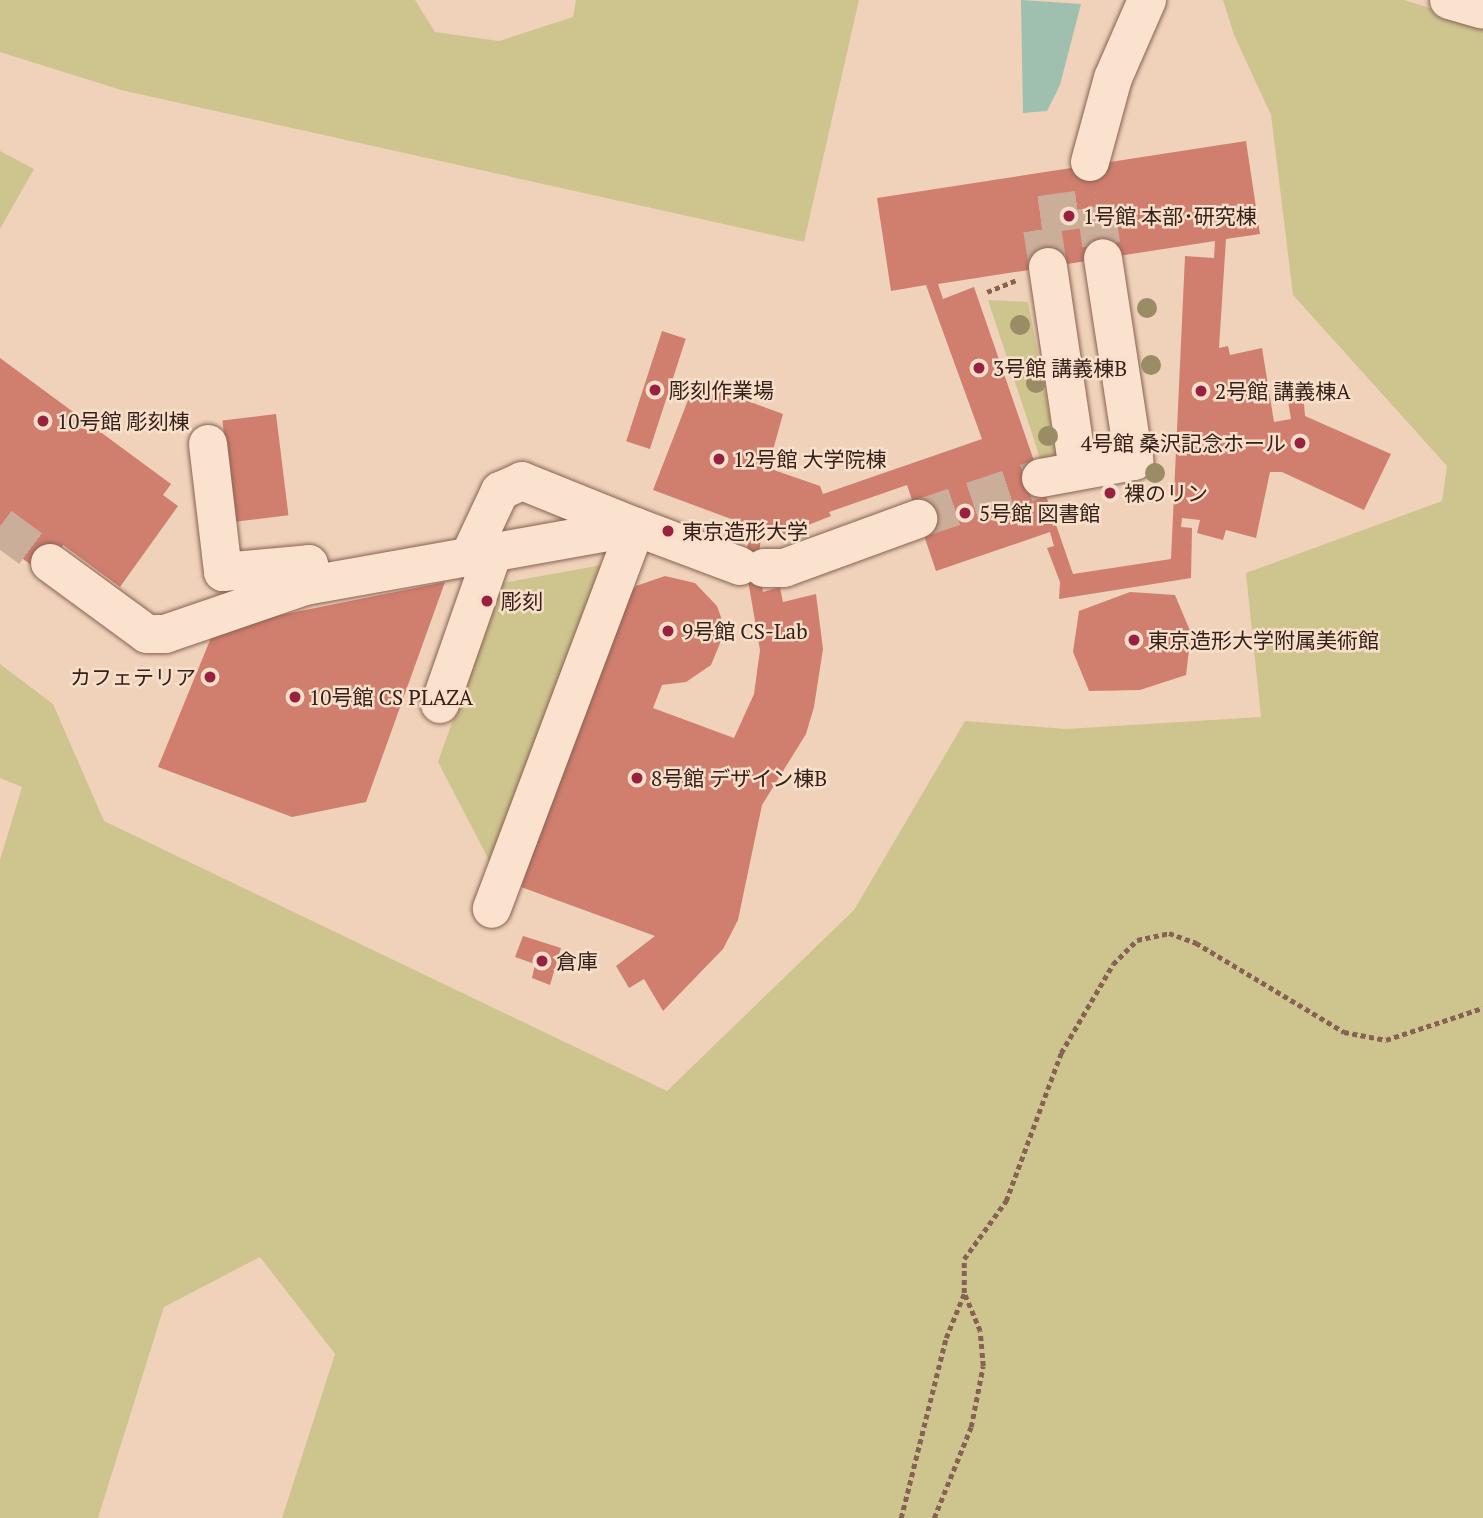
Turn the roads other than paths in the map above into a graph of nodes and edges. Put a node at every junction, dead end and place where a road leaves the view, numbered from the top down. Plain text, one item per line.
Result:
1 (1147, 0) edge
2 (1449, 0) edge
3 (1483, 10) edge
4 (1090, 162) dead end
5 (1103, 258) tunnel mouth
6 (1034, 273) tunnel mouth
7 (208, 444) dead end
8 (1078, 470) junction
9 (1041, 478) tunnel mouth
10 (918, 519) tunnel mouth
11 (636, 527) junction
12 (481, 555) junction
13 (50, 564) tunnel mouth
14 (313, 584) junction
15 (440, 704) dead end
16 (492, 909) dead end

1 - 4 street
2 - 3 street
5 - 8 street
6 - 8 street
7 - 14 street
8 - 9 street
10 - 11 street
11 - 12 street
11 - 12 street
11 - 16 street
12 - 14 street
12 - 15 street
13 - 14 street

